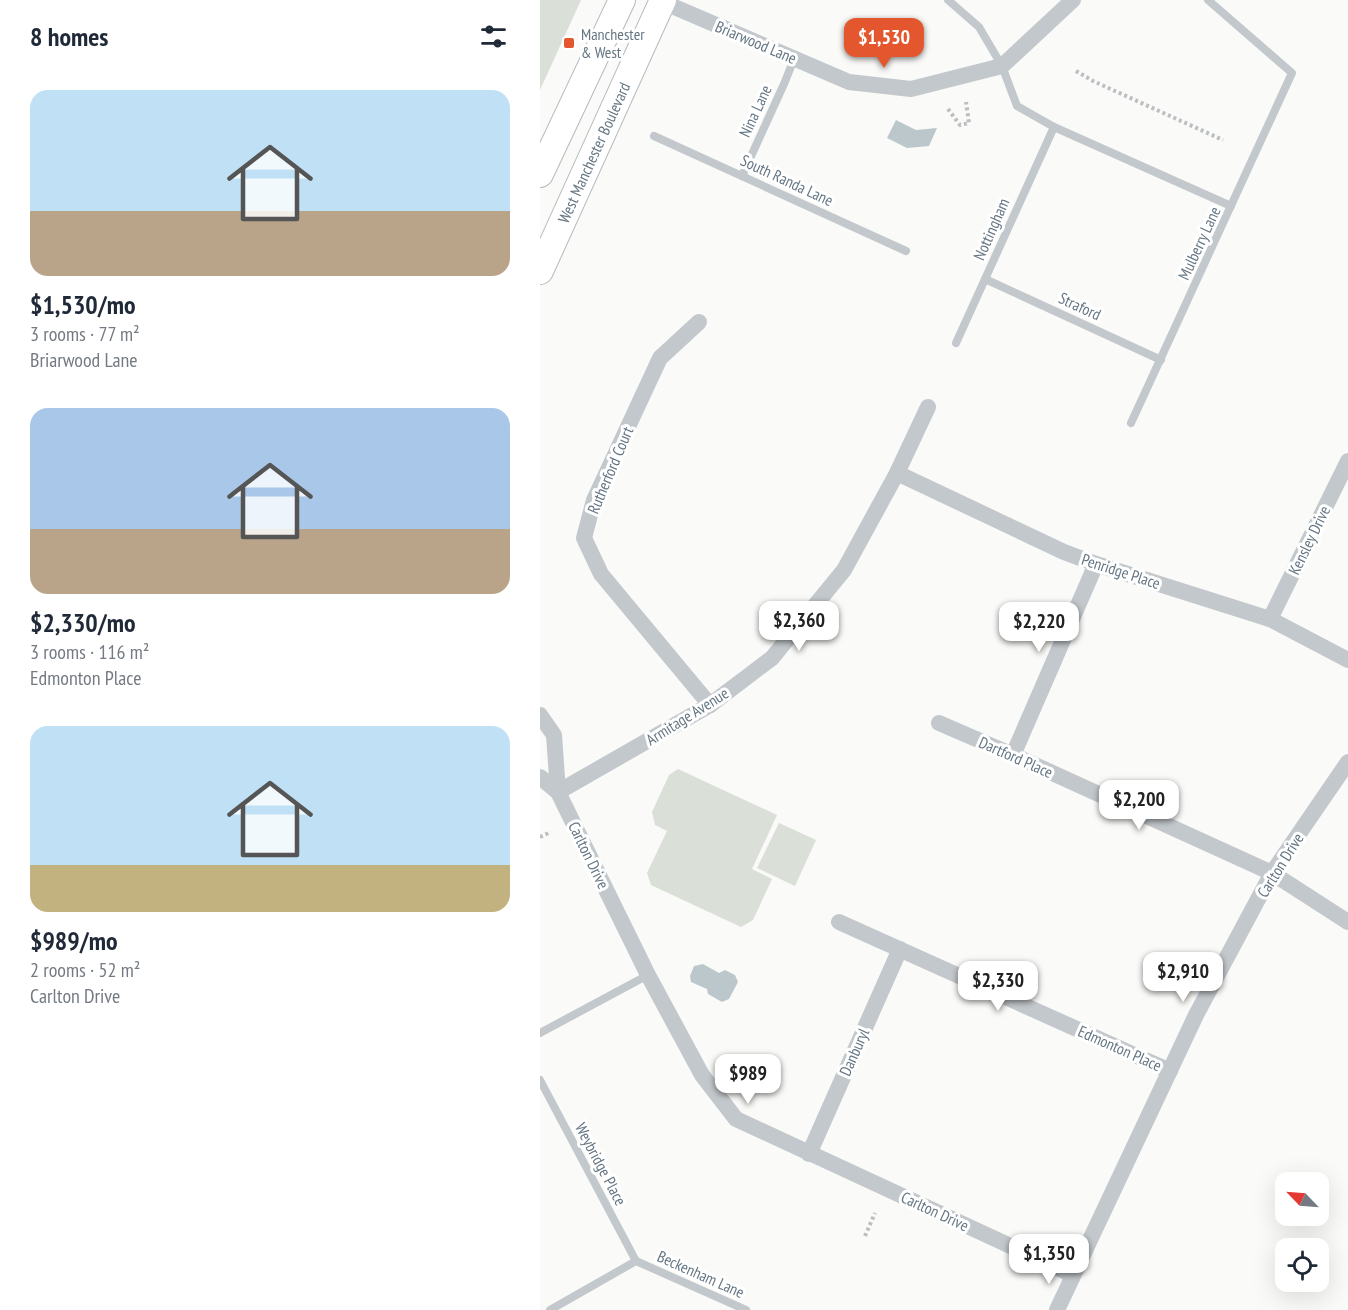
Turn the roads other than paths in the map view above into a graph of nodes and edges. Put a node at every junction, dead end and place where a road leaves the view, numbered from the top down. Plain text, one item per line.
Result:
1 (622, 0) edge
2 (948, 0) edge
3 (1073, 0) edge
4 (1208, 0) edge
5 (661, 1) edge
6 (794, 59) junction
7 (1002, 66) junction
8 (1054, 128) junction
9 (654, 136) dead end
10 (540, 174) edge
11 (742, 176) junction
12 (1232, 206) junction
13 (906, 252) dead end
14 (540, 271) edge
15 (985, 279) junction
16 (699, 322) dead end
17 (956, 344) dead end
18 (1161, 360) junction
19 (928, 407) dead end
20 (1131, 423) dead end
21 (1348, 461) edge
22 (897, 473) junction
23 (1096, 564) junction
24 (1270, 619) junction
25 (1348, 660) edge
26 (710, 705) junction
27 (540, 715) edge
28 (939, 723) dead end
29 (1013, 755) junction
30 (1348, 762) edge
31 (540, 777) edge
32 (558, 792) junction
33 (1272, 873) junction
34 (839, 922) dead end
35 (1348, 922) edge
36 (900, 949) junction
37 (648, 975) junction
38 (540, 1033) edge
39 (1170, 1071) junction
40 (540, 1080) edge
41 (809, 1154) junction
42 (636, 1262) junction
43 (1073, 1275) junction
44 (550, 1310) edge
45 (746, 1310) edge
46 (1057, 1310) edge

1 - 10 main road
2 - 7 lane
3 - 7 street, Briarwood Lane
4 - 12 lane, Mulberry Lane
5 - 6 street, Briarwood Lane
5 - 14 main road, West Manchester Boulevard
6 - 7 street, Briarwood Lane
6 - 11 lane, Nina Lane
7 - 8 lane
8 - 12 lane
8 - 15 lane, Nottingham
9 - 11 lane, South Randa Lane
11 - 13 lane, South Randa Lane
12 - 18 lane, Mulberry Lane
15 - 17 lane, Nottingham
15 - 18 lane, Straford
16 - 26 street, Rutherford Court
18 - 20 lane, Mulberry Lane
19 - 22 street, Armitage Avenue
21 - 24 street, Kensley Drive
22 - 23 street, Penridge Place
22 - 26 street, Armitage Avenue
23 - 24 street, Penridge Place
23 - 29 street
24 - 25 street, Penridge Place
26 - 32 street, Armitage Avenue
27 - 32 street, Carlton Drive
28 - 29 street, Dartford Place
29 - 33 street, Dartford Place
30 - 33 street, Carlton Drive
31 - 32 street, Carlton Drive
32 - 37 street, Carlton Drive
33 - 35 street, Dartford Place
33 - 39 street, Carlton Drive
34 - 36 street, Edmonton Place
36 - 39 street, Edmonton Place
36 - 41 street, Danburyl
37 - 38 lane
37 - 41 street, Carlton Drive
39 - 43 street, Carlton Drive
40 - 42 lane, Weybridge Place
41 - 43 street, Carlton Drive
42 - 44 lane, Beckenham Lane
42 - 45 lane, Beckenham Lane
43 - 46 street

